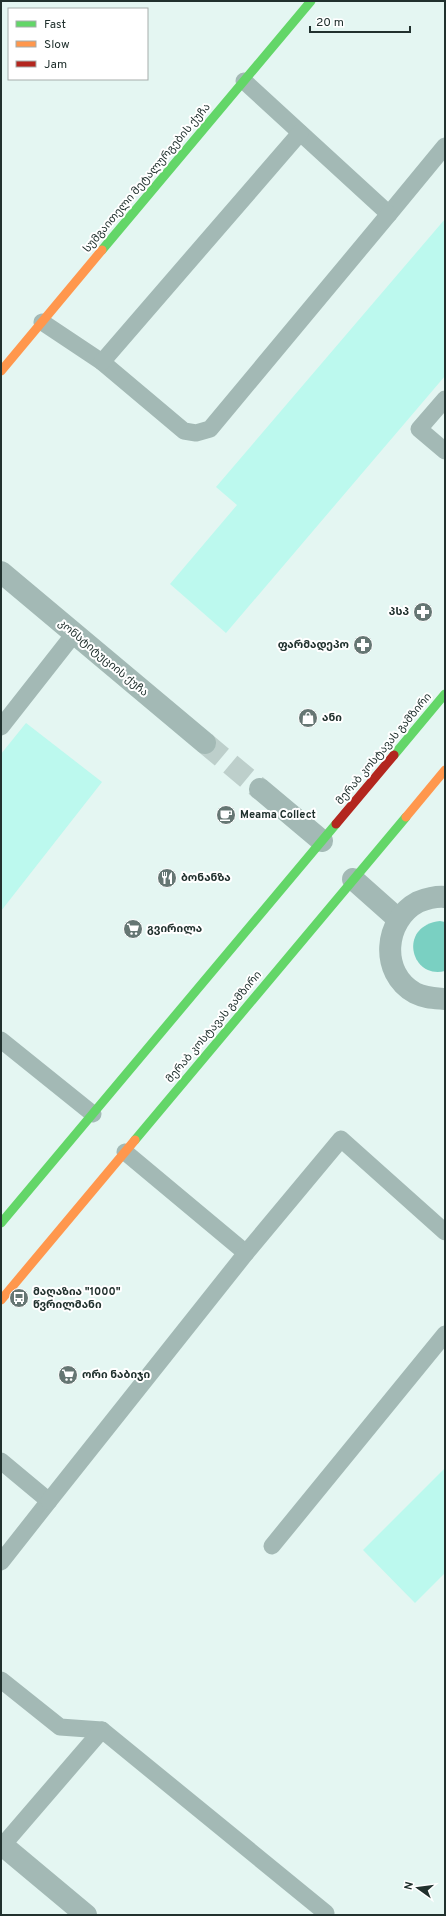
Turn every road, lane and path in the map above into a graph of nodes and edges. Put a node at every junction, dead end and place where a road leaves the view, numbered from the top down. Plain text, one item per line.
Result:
1 (311, 1) edge
2 (244, 81) junction
3 (300, 134) junction
4 (445, 146) edge
5 (389, 214) junction
6 (42, 322) junction
7 (102, 362) junction
8 (1, 370) edge
9 (445, 399) edge
10 (445, 451) edge
11 (1, 572) edge
12 (74, 634) junction
13 (445, 694) edge
14 (1, 727) edge
15 (205, 743) tunnel mouth
16 (445, 770) edge
17 (260, 789) tunnel mouth
18 (322, 841) junction
19 (353, 879) junction
20 (445, 898) edge
21 (398, 919) junction
22 (445, 999) edge
23 (1, 1040) edge
24 (93, 1114) junction
25 (125, 1152) junction
26 (1, 1223) edge
27 (445, 1232) edge
28 (246, 1253) junction
29 (1, 1300) edge
30 (445, 1334) edge
31 (1, 1461) edge
32 (49, 1501) junction
33 (272, 1546) dead end
34 (1, 1562) edge
35 (1, 1680) edge
36 (102, 1730) junction
37 (2, 1844) edge
38 (326, 1913) dead end
39 (86, 1915) edge

1 - 2 street, სუმგაითელი მეტალურგების ქუჩა
2 - 3 lane
2 - 6 street, სუმგაითელი მეტალურგების ქუჩა
3 - 5 lane
3 - 7 lane
4 - 5 lane
5 - 7 lane
6 - 7 lane
6 - 8 street, სუმგაითელი მეტალურგების ქუჩა
9 - 10 lane
11 - 12 street, კონსტიტუციის ქუჩა
12 - 14 lane
12 - 15 street, კონსტიტუციის ქუჩა
13 - 18 street, მერაბ კოსტავას გამზირი
16 - 19 street, მერაბ კოსტავას გამზირი
17 - 18 street
18 - 24 street, მერაბ კოსტავას გამზირი
19 - 21 street
19 - 25 street, მერაბ კოსტავას გამზირი
20 - 21 street
21 - 22 street
23 - 24 lane
24 - 26 street, მერაბ კოსტავას გამზირი
25 - 28 lane
25 - 29 street, მერაბ კოსტავას გამზირი
27 - 28 lane
28 - 32 lane
30 - 33 lane
31 - 32 lane
32 - 34 lane
35 - 36 lane
36 - 37 lane
36 - 38 lane
37 - 39 street

